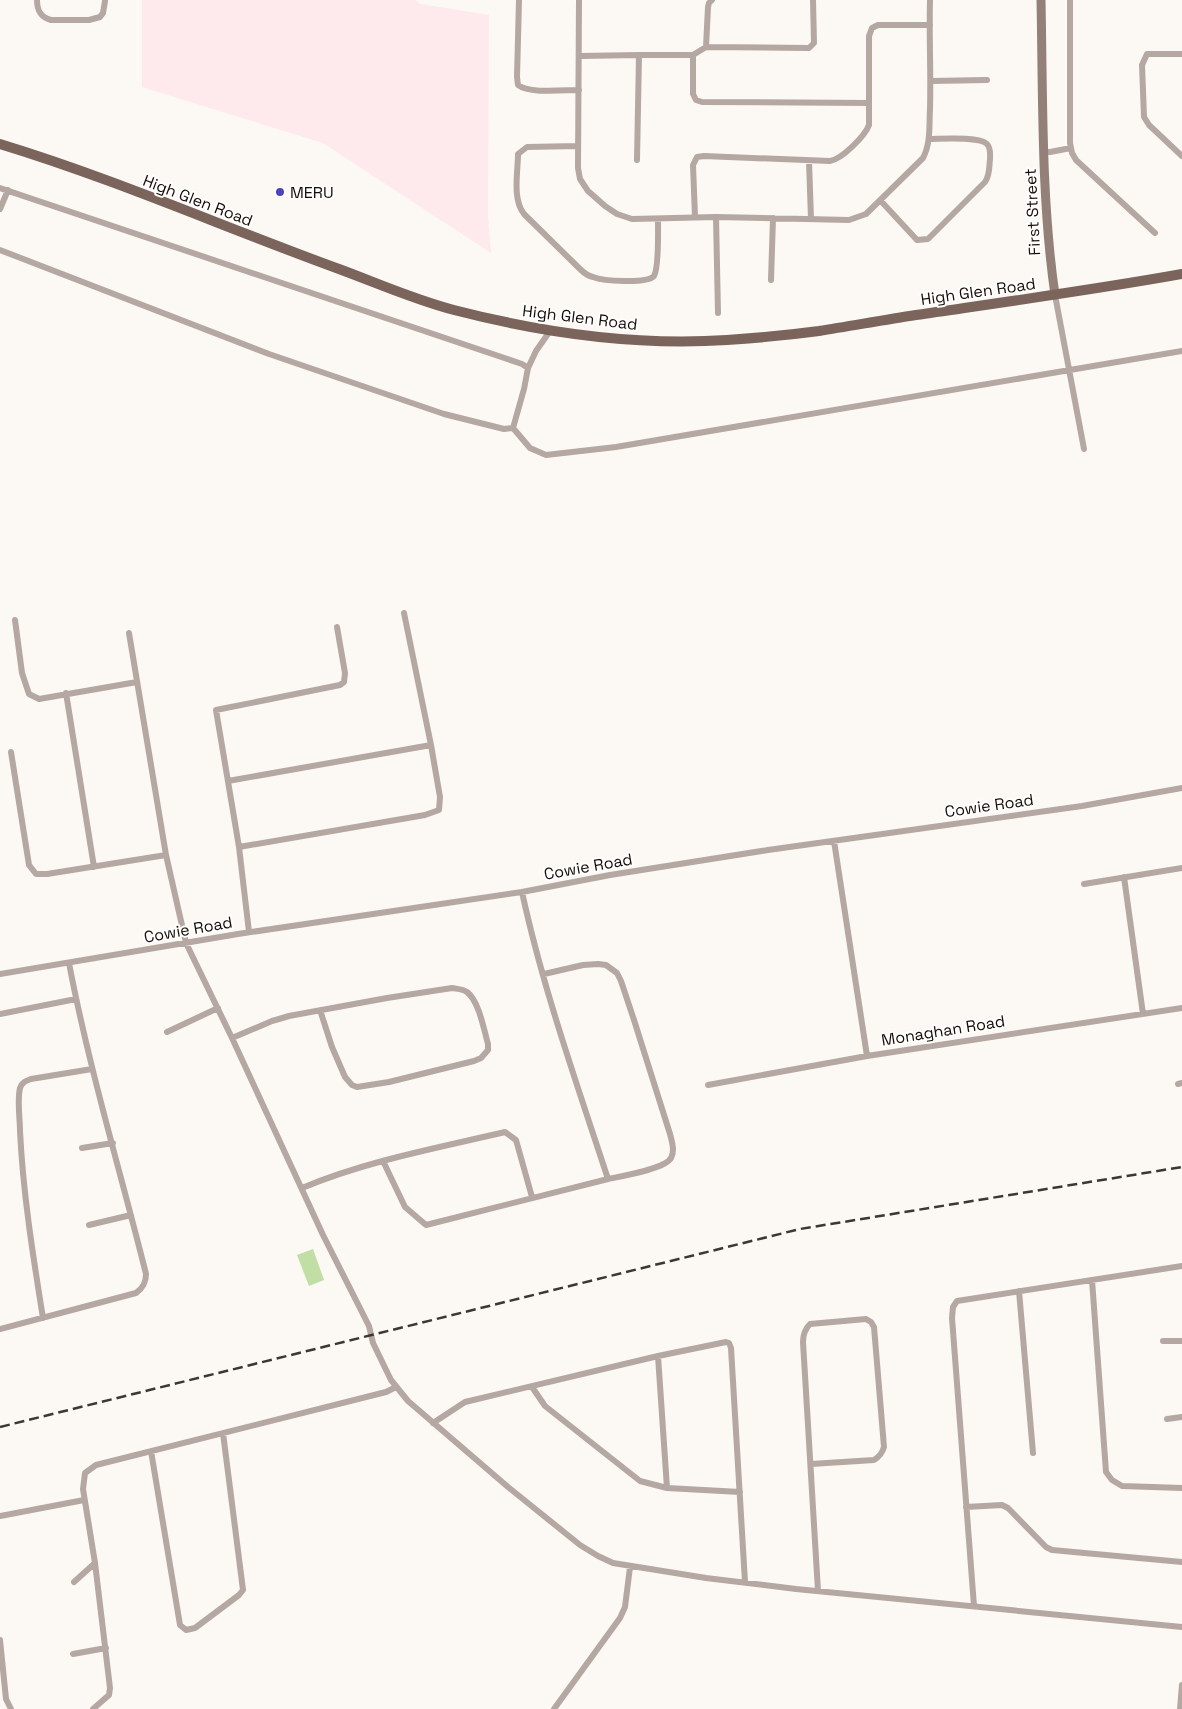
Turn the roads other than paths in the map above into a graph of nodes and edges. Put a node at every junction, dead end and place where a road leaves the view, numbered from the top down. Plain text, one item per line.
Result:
1 (37, 0) edge
2 (519, 0) edge
3 (579, 0) edge
4 (712, 0) edge
5 (813, 0) edge
6 (930, 0) edge
7 (1041, 0) edge
8 (1070, 0) edge
9 (104, 1) dead end
10 (930, 25) junction
11 (706, 47) junction
12 (639, 54) junction
13 (1182, 54) edge
14 (693, 55) junction
15 (580, 56) junction
16 (987, 80) dead end
17 (931, 81) junction
18 (579, 90) junction
19 (869, 103) junction
20 (929, 139) junction
21 (0, 144) edge
22 (578, 146) junction
23 (1071, 148) junction
24 (1044, 152) junction
25 (1182, 156) edge
26 (637, 160) dead end
27 (809, 161) junction
28 (0, 188) edge
29 (8, 190) junction
30 (880, 200) junction
31 (0, 209) edge
32 (716, 216) junction
33 (694, 217) junction
34 (658, 218) junction
35 (773, 218) junction
36 (811, 219) junction
37 (1155, 233) dead end
38 (0, 250) edge
39 (1182, 274) edge
40 (771, 280) dead end
41 (1055, 295) junction
42 (718, 314) dead end
43 (550, 331) junction
44 (1182, 351) edge
45 (528, 368) junction
46 (1069, 370) junction
47 (513, 428) junction
48 (1084, 449) dead end
49 (404, 612) dead end
50 (14, 620) dead end
51 (337, 627) dead end
52 (129, 633) dead end
53 (137, 682) junction
54 (66, 693) junction
55 (431, 745) junction
56 (11, 752) dead end
57 (228, 781) junction
58 (1182, 788) edge
59 (834, 840) junction
60 (238, 847) junction
61 (166, 855) junction
62 (94, 867) junction
63 (1182, 868) edge
64 (1124, 877) junction
65 (1084, 884) dead end
66 (522, 892) junction
67 (250, 932) junction
68 (186, 943) junction
69 (69, 963) junction
70 (0, 974) edge
71 (544, 974) junction
72 (76, 999) junction
73 (218, 1008) junction
74 (1182, 1008) edge
75 (320, 1010) junction
76 (0, 1014) edge
77 (1143, 1014) junction
78 (167, 1032) dead end
79 (232, 1038) junction
80 (867, 1056) junction
81 (92, 1068) junction
82 (708, 1085) dead end
83 (113, 1143) junction
84 (82, 1148) dead end
85 (383, 1161) junction
86 (608, 1179) junction
87 (302, 1188) junction
88 (532, 1198) junction
89 (131, 1215) junction
90 (89, 1225) dead end
91 (1182, 1266) edge
92 (1092, 1280) junction
93 (1019, 1291) junction
94 (43, 1318) junction
95 (0, 1329) edge
96 (1163, 1341) dead end
97 (1182, 1341) edge
98 (658, 1356) junction
99 (532, 1386) junction
100 (396, 1387) junction
101 (1182, 1417) edge
102 (1167, 1419) dead end
103 (433, 1423) junction
104 (223, 1433) junction
105 (151, 1451) junction
106 (1033, 1453) dead end
107 (811, 1464) junction
108 (667, 1488) junction
109 (1182, 1488) edge
110 (740, 1492) junction
111 (84, 1500) junction
112 (966, 1507) junction
113 (0, 1516) edge
114 (1182, 1562) edge
115 (95, 1563) junction
116 (630, 1566) junction
117 (74, 1582) dead end
118 (745, 1582) junction
119 (818, 1591) junction
120 (974, 1606) junction
121 (1182, 1627) edge
122 (0, 1640) edge
123 (106, 1648) junction
124 (72, 1654) dead end
125 (1182, 1685) edge
126 (11, 1709) edge
127 (93, 1709) edge
128 (554, 1709) edge
129 (1180, 1709) edge

1 - 9 street
2 - 18 street
3 - 15 street
4 - 11 street
5 - 11 street
6 - 10 street
7 - 24 street, First Street
8 - 23 street
10 - 17 street
10 - 19 street
11 - 14 street
12 - 14 street
12 - 15 street
12 - 26 street
13 - 25 street
14 - 19 street
15 - 18 street
16 - 17 street
17 - 20 street
18 - 22 street
19 - 27 street
20 - 30 street
20 - 30 street
21 - 43 main road, High Glen Road
22 - 34 street
22 - 34 street
23 - 24 street
23 - 37 street
24 - 41 street, First Street
27 - 33 street
27 - 36 street
28 - 29 street
29 - 31 street
29 - 45 street
30 - 36 street
32 - 33 street
32 - 35 street
32 - 42 street
33 - 34 street
35 - 36 street
35 - 40 street
38 - 47 street
39 - 41 main road, High Glen Road
41 - 43 main road, High Glen Road
41 - 46 street, First Street
43 - 45 street
44 - 46 street
45 - 47 street
46 - 47 street
46 - 48 street, First Street
49 - 55 street
50 - 54 street
51 - 57 street
52 - 53 street
53 - 54 street
53 - 61 street
54 - 62 street
55 - 57 street
55 - 60 street
56 - 62 street
57 - 60 street
58 - 59 street, Cowie Road
59 - 66 street, Cowie Road
59 - 80 street
60 - 67 street
61 - 62 street
61 - 68 street
63 - 64 street
64 - 65 street
64 - 77 street
66 - 67 street, Cowie Road
66 - 71 street
67 - 68 street, Cowie Road
68 - 69 street, Cowie Road
68 - 73 street
69 - 70 street, Cowie Road
69 - 72 street
71 - 86 street
71 - 86 street
72 - 76 street
72 - 81 street
73 - 78 street
73 - 79 street
74 - 77 street, Monaghan Road
75 - 75 street
75 - 79 street
77 - 80 street, Monaghan Road
79 - 87 street
80 - 82 street, Monaghan Road
81 - 83 street
81 - 94 street
83 - 84 street
83 - 89 street
85 - 87 street
85 - 88 street
85 - 88 street
86 - 88 street
87 - 100 street
89 - 90 street
89 - 94 street
91 - 92 street
92 - 93 street
92 - 109 street
93 - 106 street
93 - 112 street
94 - 95 street
96 - 97 street
98 - 99 street
98 - 108 street
98 - 110 street
99 - 103 street
99 - 108 street
100 - 103 street
100 - 104 street
101 - 102 street
103 - 116 street
104 - 105 street
104 - 105 street
105 - 111 street
107 - 107 street
107 - 119 street
108 - 110 street
110 - 118 street
111 - 113 street
111 - 115 street
112 - 114 street
112 - 120 street
115 - 117 street
115 - 123 street
116 - 118 street
116 - 128 street
118 - 119 street
119 - 120 street
120 - 121 street
122 - 126 street
123 - 124 street
123 - 127 street
125 - 129 street

